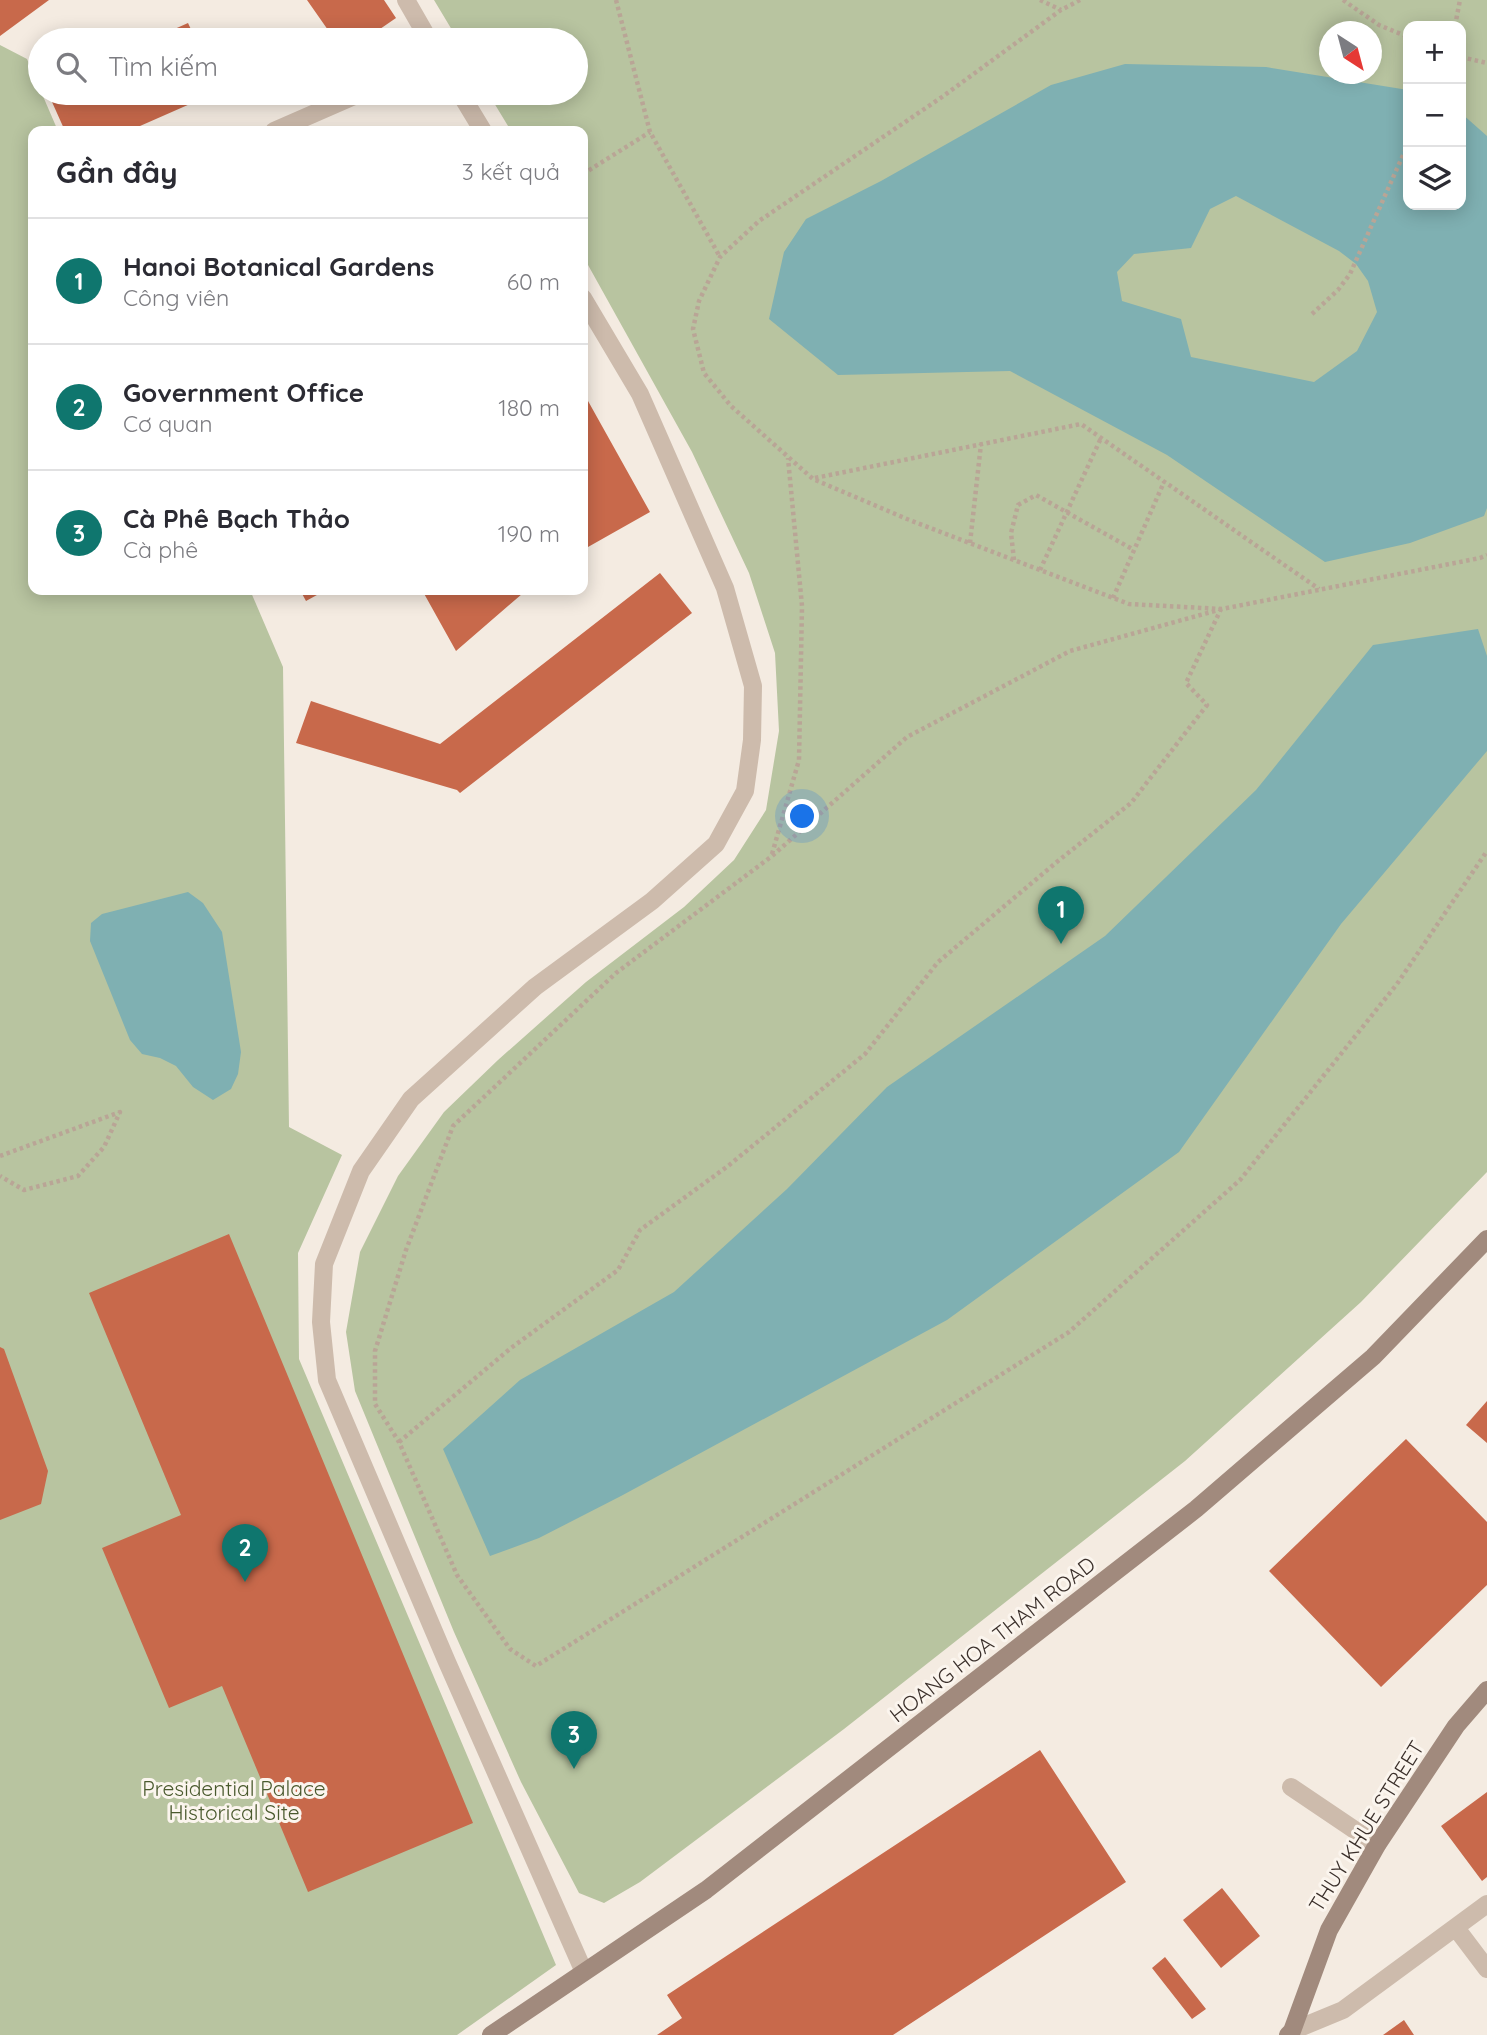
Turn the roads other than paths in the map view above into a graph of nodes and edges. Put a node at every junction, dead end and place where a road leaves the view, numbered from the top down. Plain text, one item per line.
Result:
1 (406, 0) edge
2 (422, 28) edge
3 (333, 105) edge
4 (467, 105) edge
5 (285, 126) edge
6 (480, 126) edge
7 (588, 306) edge
8 (1487, 1239) edge
9 (1487, 1690) edge
10 (1291, 1787) dead end
11 (1377, 1844) junction
12 (1487, 1904) edge
13 (1456, 1928) junction
14 (1487, 1969) edge
15 (584, 1972) junction
16 (1290, 2033) edge
17 (491, 2035) edge

1 - 2 lane
3 - 5 lane
4 - 6 lane
7 - 15 lane
8 - 15 main road, HOANG HOA THAM ROAD
9 - 11 main road, THUY KHUE STREET
10 - 11 lane
11 - 16 main road, THUY KHUE STREET
12 - 13 lane
13 - 14 lane
13 - 16 lane
15 - 17 main road, HOANG HOA THAM ROAD

